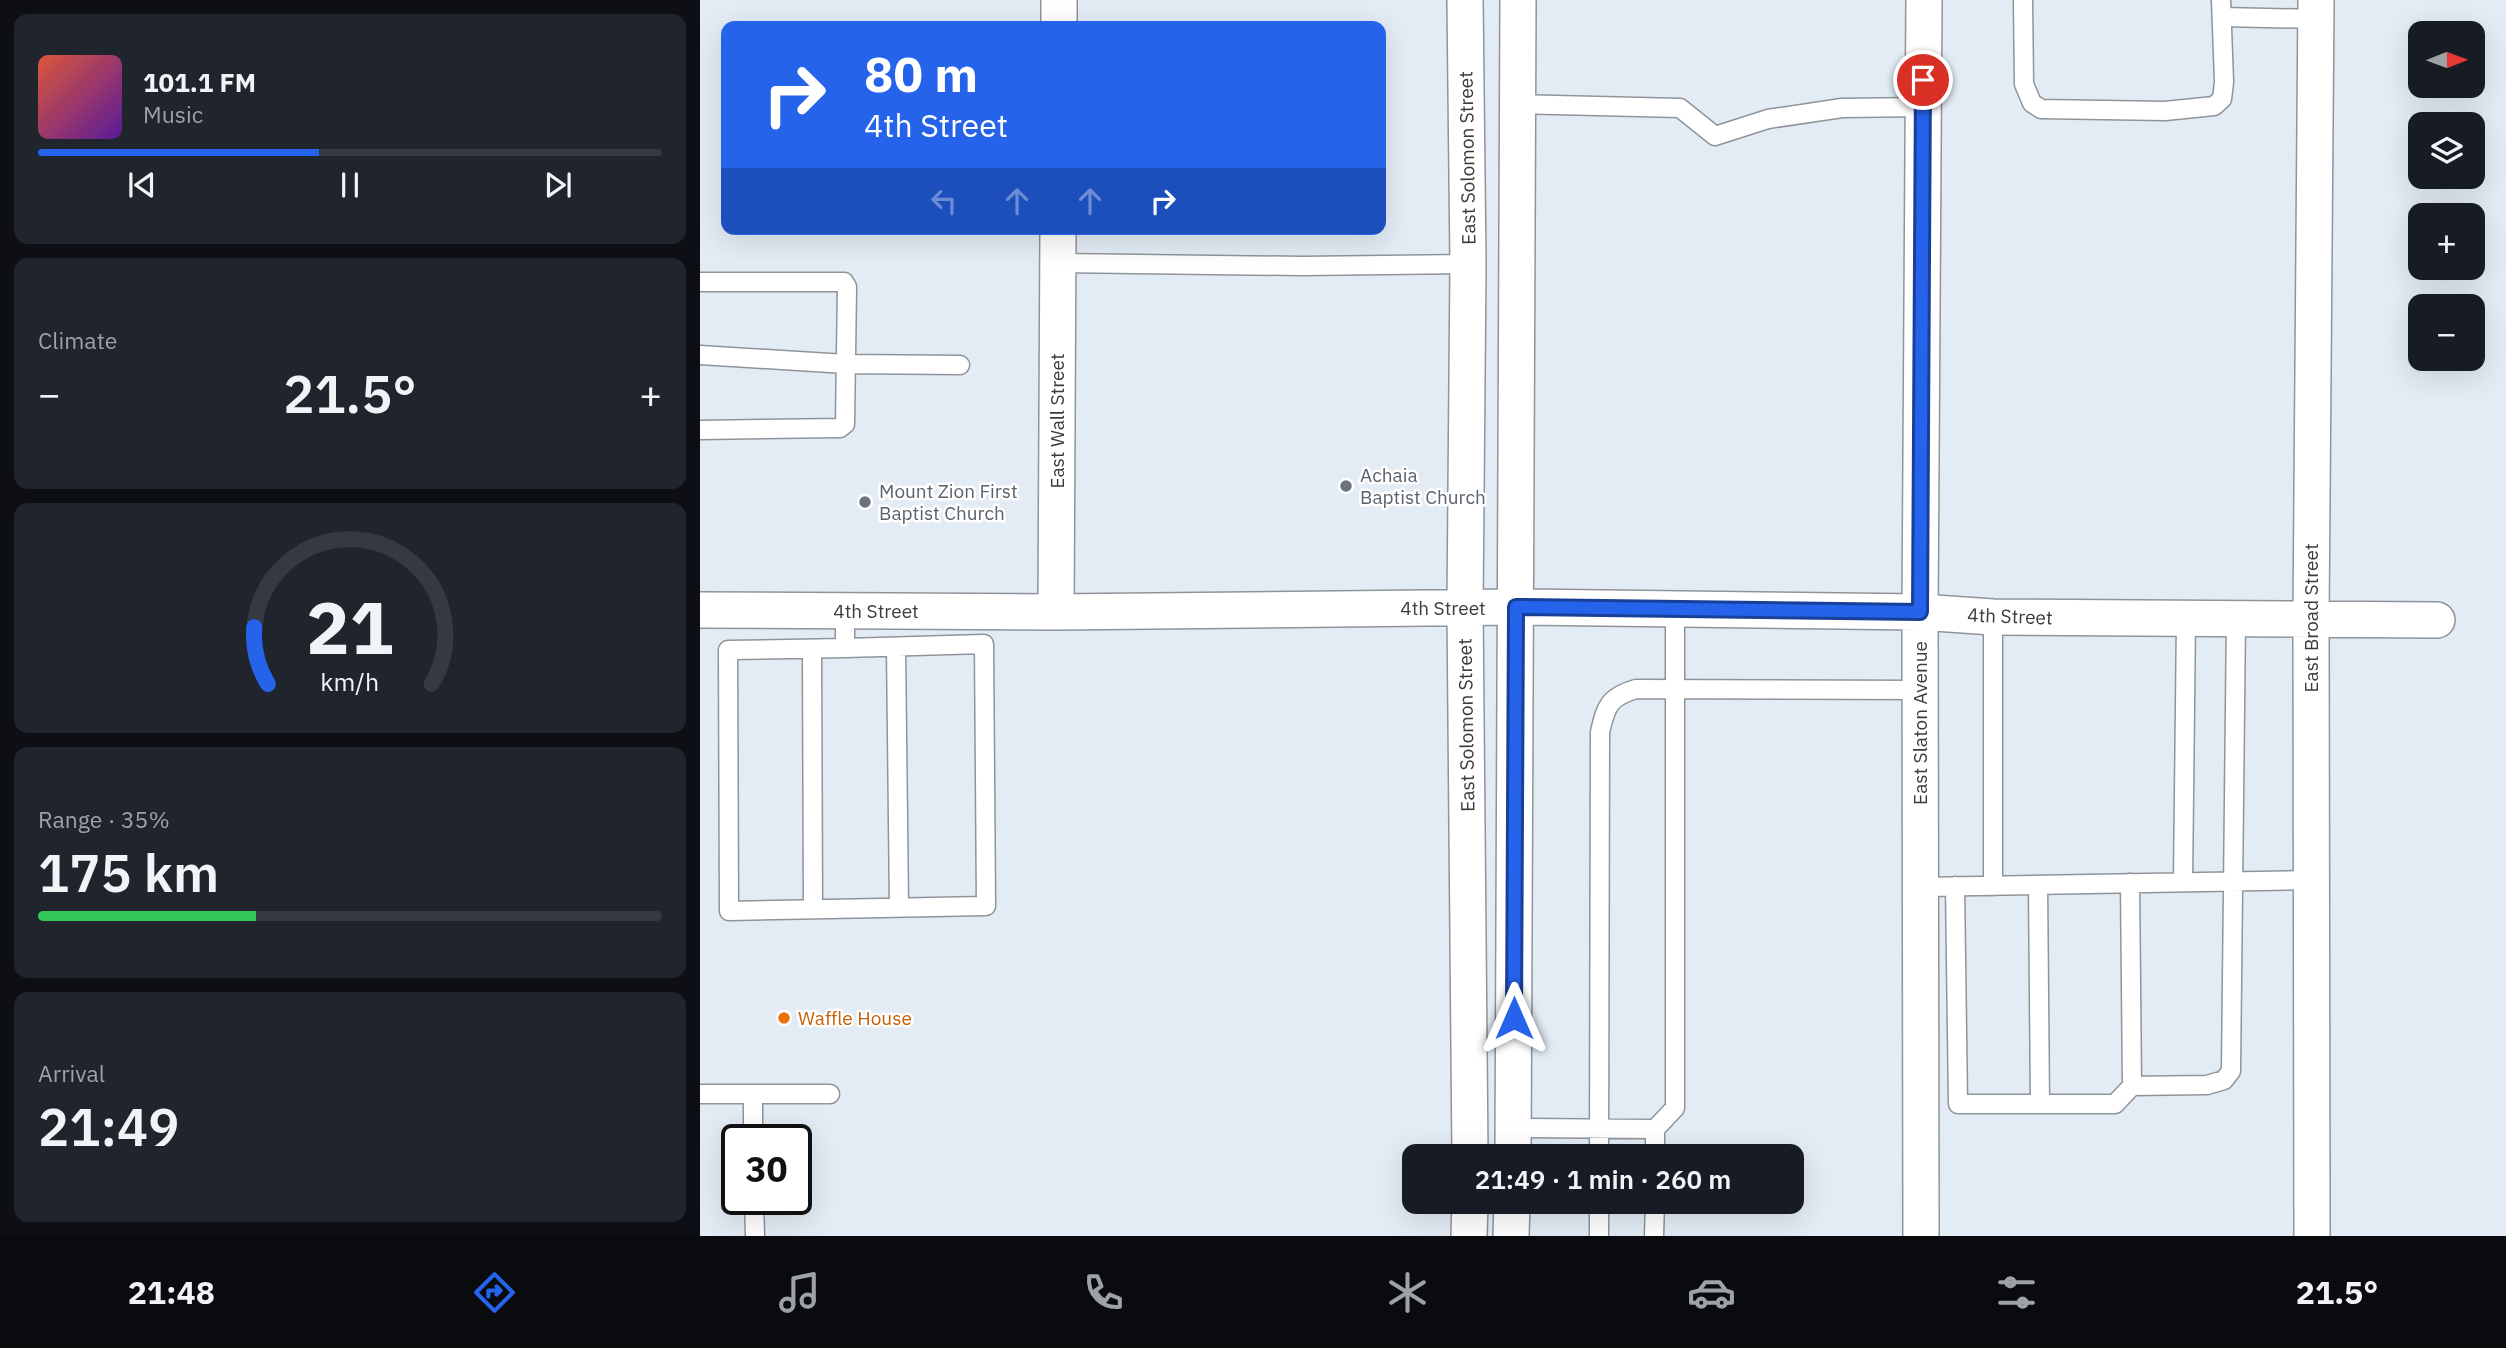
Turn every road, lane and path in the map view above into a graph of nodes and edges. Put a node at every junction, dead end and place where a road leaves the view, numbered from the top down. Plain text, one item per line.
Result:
1 (1059, 0) edge
2 (1465, 0) edge
3 (1518, 0) edge
4 (1924, 0) edge
5 (2023, 0) edge
6 (2221, 8) edge
7 (2316, 9) edge
8 (1059, 21) edge
9 (1518, 104) junction
10 (1923, 107) junction
11 (1058, 246) edge
12 (1468, 264) junction
13 (700, 282) edge
14 (700, 355) edge
15 (846, 364) junction
16 (960, 365) dead end
17 (700, 430) edge
18 (1465, 607) junction
19 (1516, 607) junction
20 (1675, 609) junction
21 (700, 610) edge
22 (845, 611) junction
23 (1056, 612) junction
24 (1920, 612) junction
25 (1993, 617) junction
26 (2186, 618) junction
27 (2236, 618) junction
28 (2311, 618) junction
29 (2437, 620) dead end
30 (896, 647) junction
31 (845, 648) junction
32 (812, 649) junction
33 (1675, 688) junction
34 (1921, 690) junction
35 (2312, 880) junction
36 (2183, 882) junction
37 (2233, 882) junction
38 (2130, 883) junction
39 (2038, 885) junction
40 (1955, 886) junction
41 (1993, 886) junction
42 (1920, 887) junction
43 (899, 907) junction
44 (813, 909) junction
45 (2132, 1086) junction
46 (700, 1094) edge
47 (752, 1094) junction
48 (830, 1094) dead end
49 (2040, 1104) junction
50 (753, 1124) edge
51 (1599, 1127) junction
52 (1655, 1129) junction
53 (1513, 1142) edge
54 (1470, 1144) edge
55 (1599, 1144) edge
56 (1655, 1144) edge
57 (1469, 1214) edge
58 (1512, 1214) edge
59 (1599, 1214) edge
60 (1655, 1214) edge
61 (754, 1215) edge
62 (755, 1236) edge
63 (1469, 1236) edge
64 (1511, 1236) edge
65 (1599, 1236) edge
66 (1654, 1236) edge
67 (1921, 1236) edge
68 (2312, 1236) edge

1 - 8 street
2 - 12 street, East Solomon Street
3 - 9 street
4 - 10 street, East Slaton Avenue
5 - 6 lane
6 - 7 lane
7 - 28 street, East Broad Street
9 - 10 lane
9 - 19 street
10 - 24 street, East Slaton Avenue
11 - 12 lane
11 - 23 street, East Wall Street
12 - 18 street, East Solomon Street
13 - 15 lane
14 - 15 lane
15 - 16 lane
15 - 17 lane
18 - 19 street, 4th Street
18 - 23 street, 4th Street
18 - 54 street, East Solomon Street
19 - 20 street, 4th Street
19 - 53 street
20 - 24 street, 4th Street
20 - 33 lane
21 - 22 street, 4th Street
22 - 23 street, 4th Street
22 - 31 lane
24 - 25 street, 4th Street
24 - 34 street, East Slaton Avenue
25 - 26 street, 4th Street
25 - 41 lane
26 - 27 street, 4th Street
26 - 36 lane
27 - 28 street, 4th Street
27 - 37 lane
28 - 29 street, 4th Street
28 - 35 street, East Broad Street
30 - 31 lane
30 - 43 lane
30 - 43 lane
31 - 32 lane
32 - 44 lane
32 - 44 lane
33 - 34 lane
33 - 51 lane
33 - 52 lane
34 - 42 street, East Slaton Avenue
35 - 37 lane
35 - 68 street, East Broad Street
36 - 37 lane
36 - 38 lane
37 - 45 lane
38 - 39 lane
38 - 45 lane
39 - 41 lane
39 - 49 lane
40 - 41 lane
40 - 42 lane
40 - 49 lane
42 - 67 street, East Slaton Avenue
43 - 44 lane
45 - 49 lane
46 - 47 lane
47 - 48 lane
47 - 50 lane
51 - 52 lane
51 - 53 lane
51 - 55 lane
52 - 56 lane
57 - 63 street
58 - 64 street
59 - 65 lane
60 - 66 lane
61 - 62 lane

